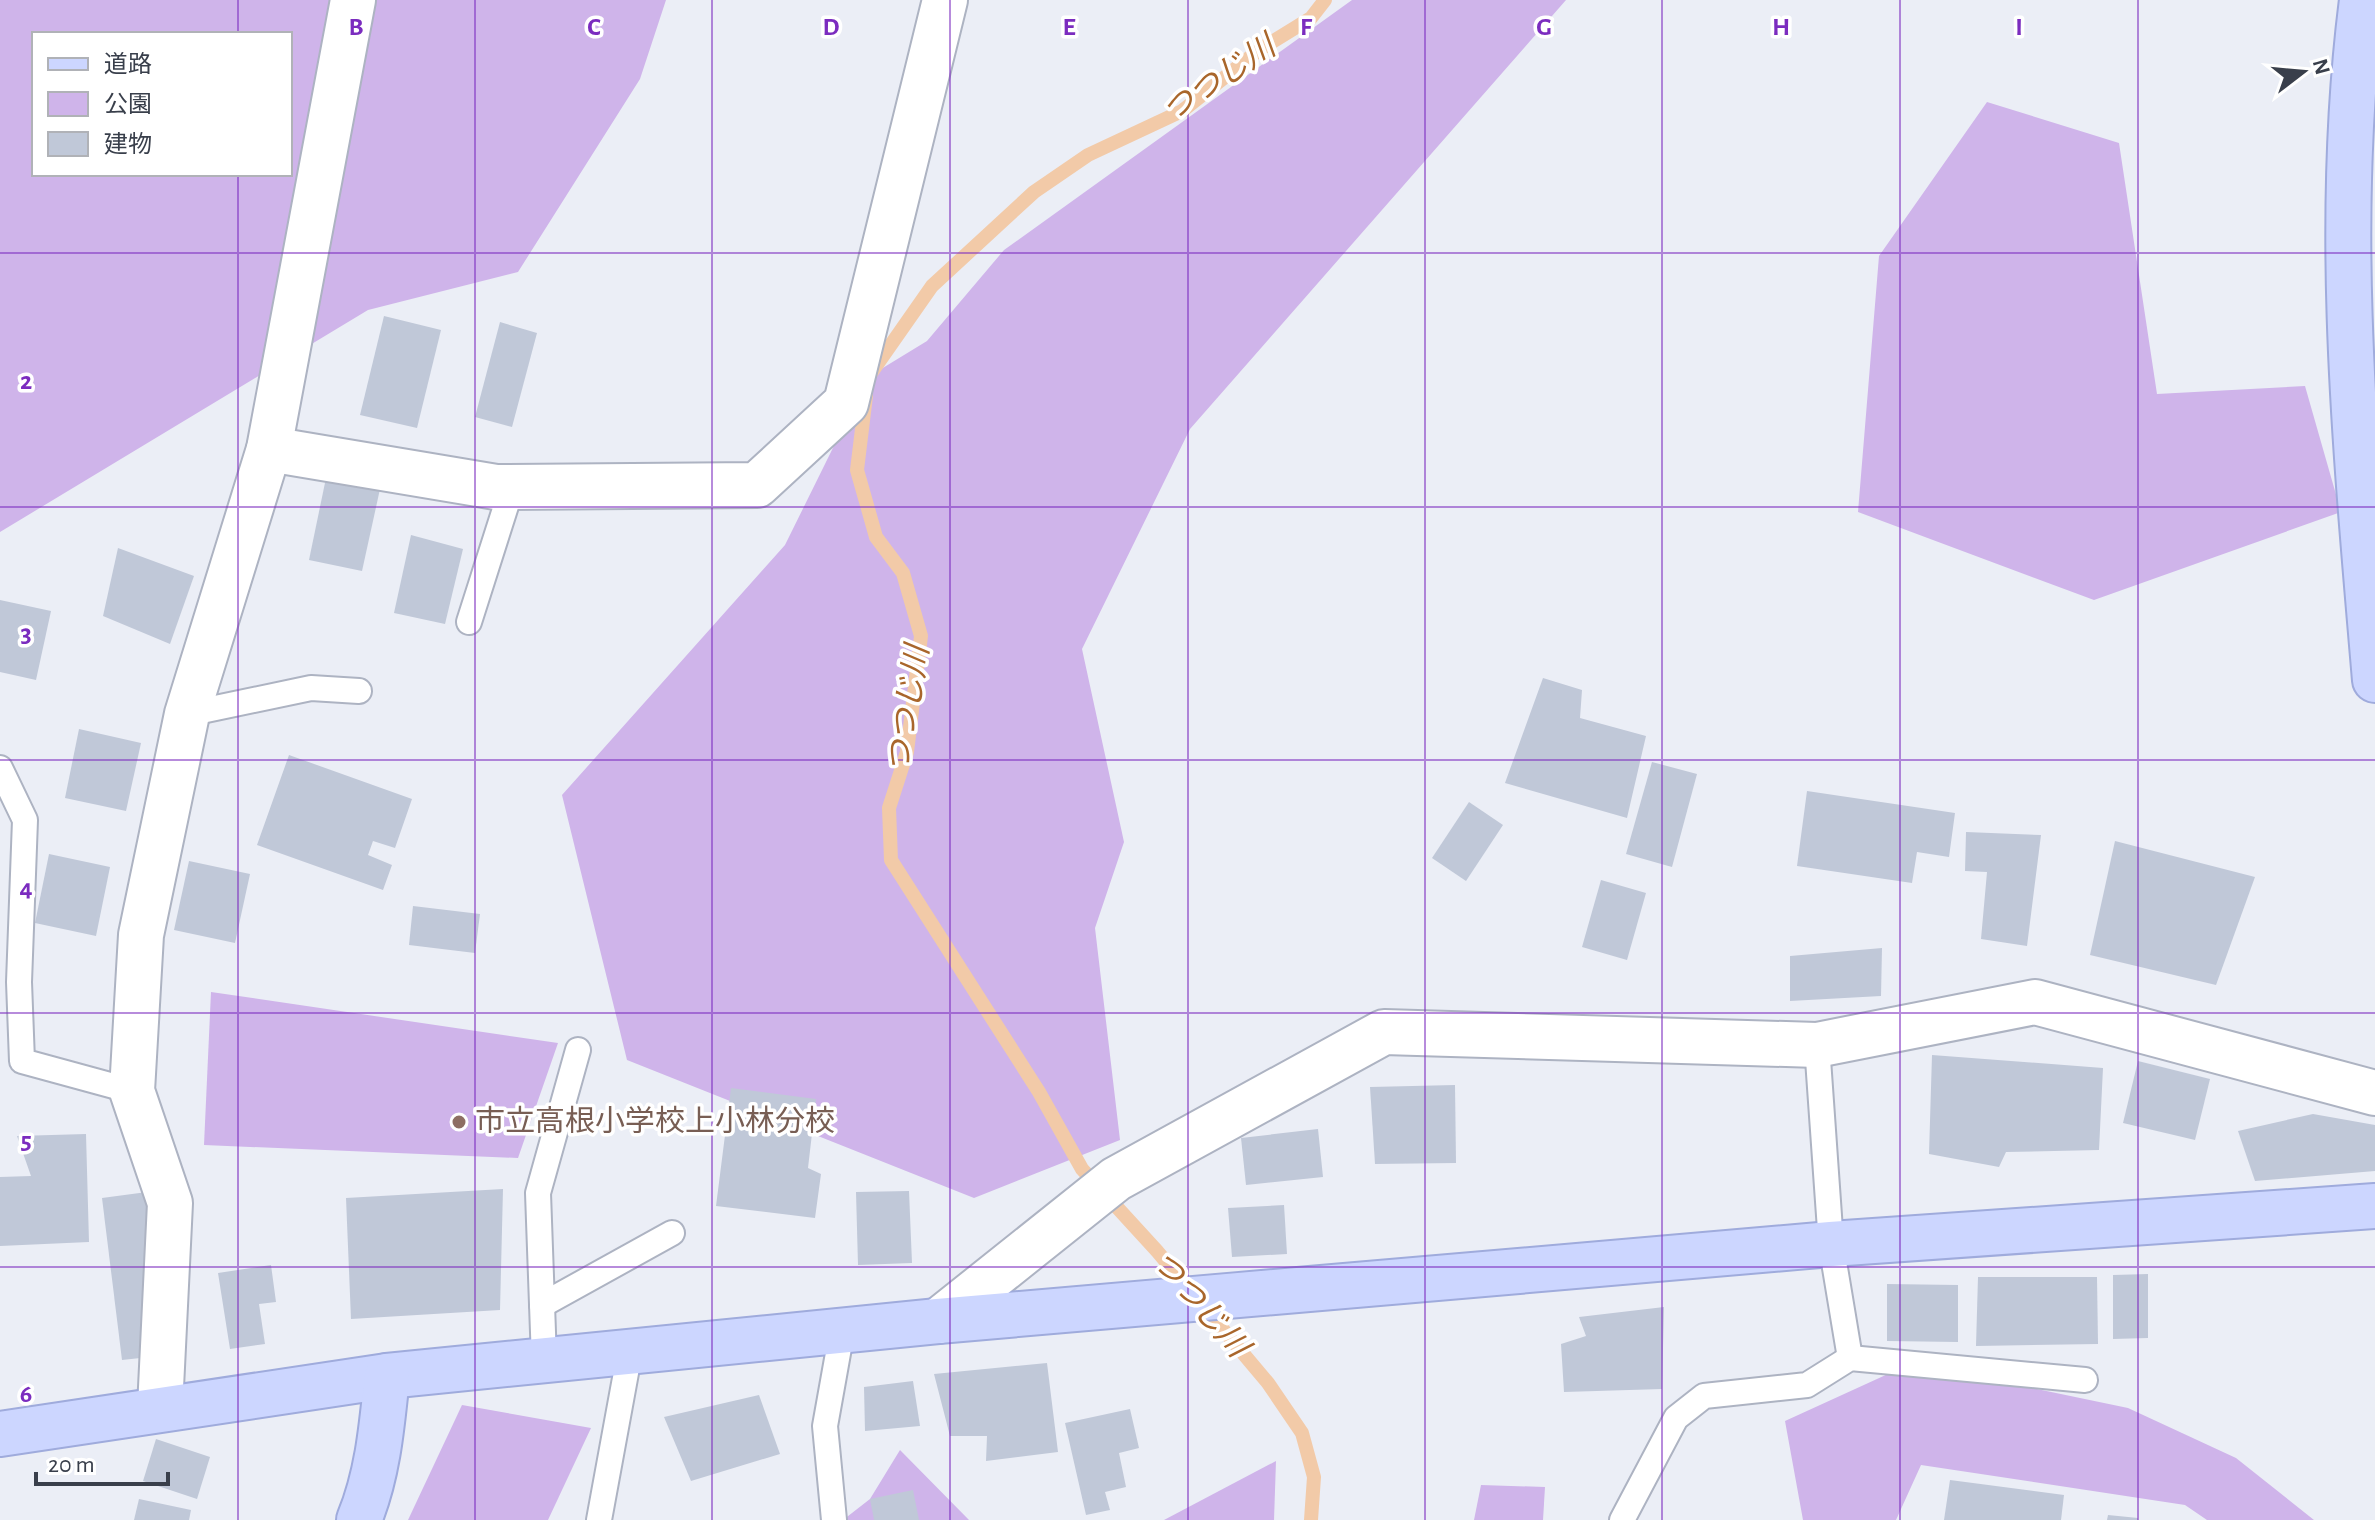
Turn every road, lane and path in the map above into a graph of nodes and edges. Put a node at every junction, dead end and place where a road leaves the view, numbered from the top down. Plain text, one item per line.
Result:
1 (353, 0) edge
2 (945, 0) edge
3 (2362, 0) edge
4 (269, 449) junction
5 (512, 487) junction
6 (469, 622) dead end
7 (2375, 680) edge
8 (359, 691) dead end
9 (187, 714) junction
10 (0, 768) edge
11 (1817, 1045) junction
12 (578, 1050) dead end
13 (132, 1091) junction
14 (2375, 1093) edge
15 (2375, 1206) edge
16 (672, 1233) dead end
17 (1831, 1244) junction
18 (542, 1305) junction
19 (938, 1321) junction
20 (842, 1331) junction
21 (630, 1351) junction
22 (1850, 1358) junction
23 (544, 1360) junction
24 (387, 1376) junction
25 (2085, 1380) dead end
26 (160, 1408) junction
27 (0, 1434) edge
28 (359, 1520) edge
29 (599, 1520) edge
30 (834, 1520) edge
31 (1622, 1520) edge

1 - 4 street
2 - 5 street
3 - 7 street
4 - 5 street
4 - 9 street
5 - 6 lane
8 - 9 lane
9 - 13 street
10 - 13 lane
11 - 14 street
11 - 17 lane
11 - 19 street
12 - 18 lane
13 - 26 street
15 - 17 street
16 - 18 lane
17 - 19 street
17 - 22 lane
18 - 23 lane
19 - 20 street
20 - 21 street
20 - 30 lane
21 - 23 street
21 - 29 lane
22 - 25 lane
22 - 31 lane
23 - 24 street
24 - 26 street
24 - 28 street
26 - 27 street

